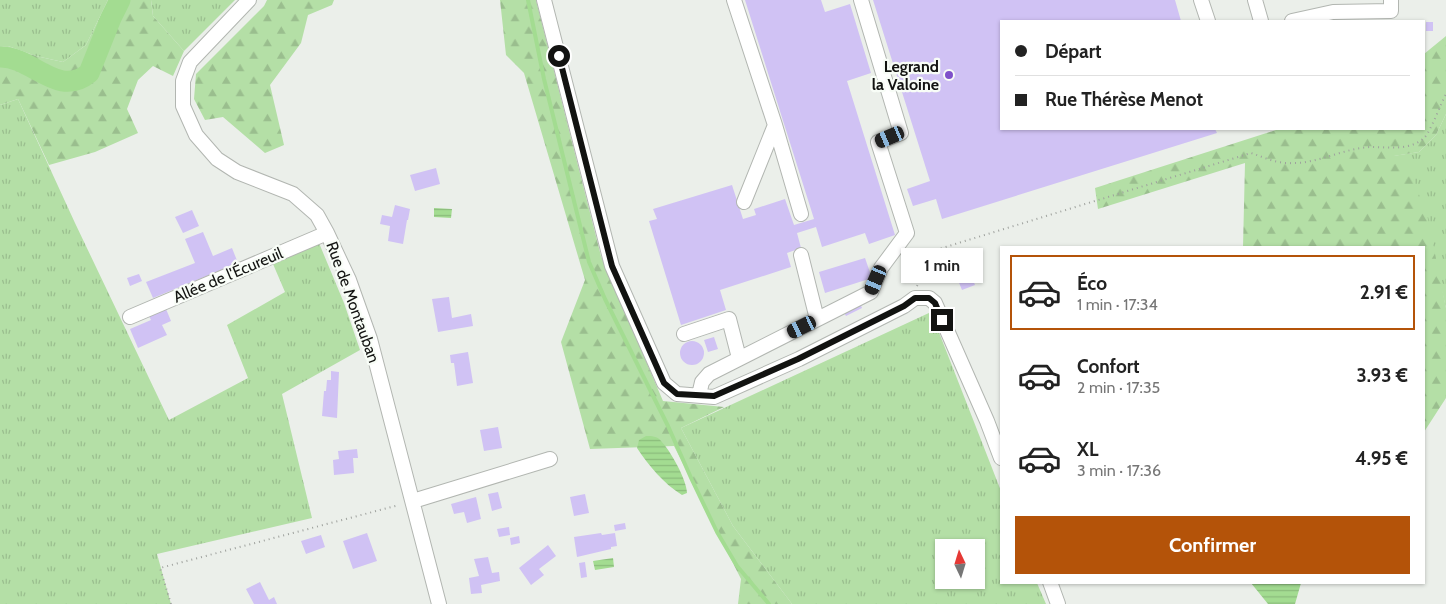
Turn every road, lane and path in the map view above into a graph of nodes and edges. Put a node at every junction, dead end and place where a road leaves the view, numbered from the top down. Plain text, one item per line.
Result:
1 (249, 0) edge
2 (544, 0) edge
3 (734, 0) edge
4 (861, 0) edge
5 (1201, 0) edge
6 (1255, 0) edge
7 (1391, 0) edge
8 (1208, 20) edge
9 (1262, 20) edge
10 (1297, 20) edge
11 (1446, 94) edge
12 (775, 125) junction
13 (744, 202) dead end
14 (801, 214) dead end
15 (327, 233) junction
16 (801, 256) dead end
17 (915, 298) junction
18 (130, 318) dead end
19 (817, 319) junction
20 (684, 334) dead end
21 (739, 358) junction
22 (698, 395) junction
23 (1000, 455) edge
24 (550, 459) dead end
25 (413, 501) junction
26 (1051, 584) edge
27 (171, 604) edge
28 (440, 604) edge
29 (1058, 604) edge

1 - 15 street, Rue de Montauban
2 - 22 street
3 - 12 street
4 - 19 street
5 - 8 street
6 - 9 street
7 - 10 street
11 - 17 path
12 - 13 street
12 - 14 street
15 - 18 street, Allée de l'Écureuil
15 - 25 street, Rue de Montauban
16 - 19 street
17 - 22 street
17 - 23 street
19 - 21 street
20 - 21 street
21 - 22 street
24 - 25 street
25 - 27 path
25 - 28 street, Rue de Montauban
26 - 29 street

